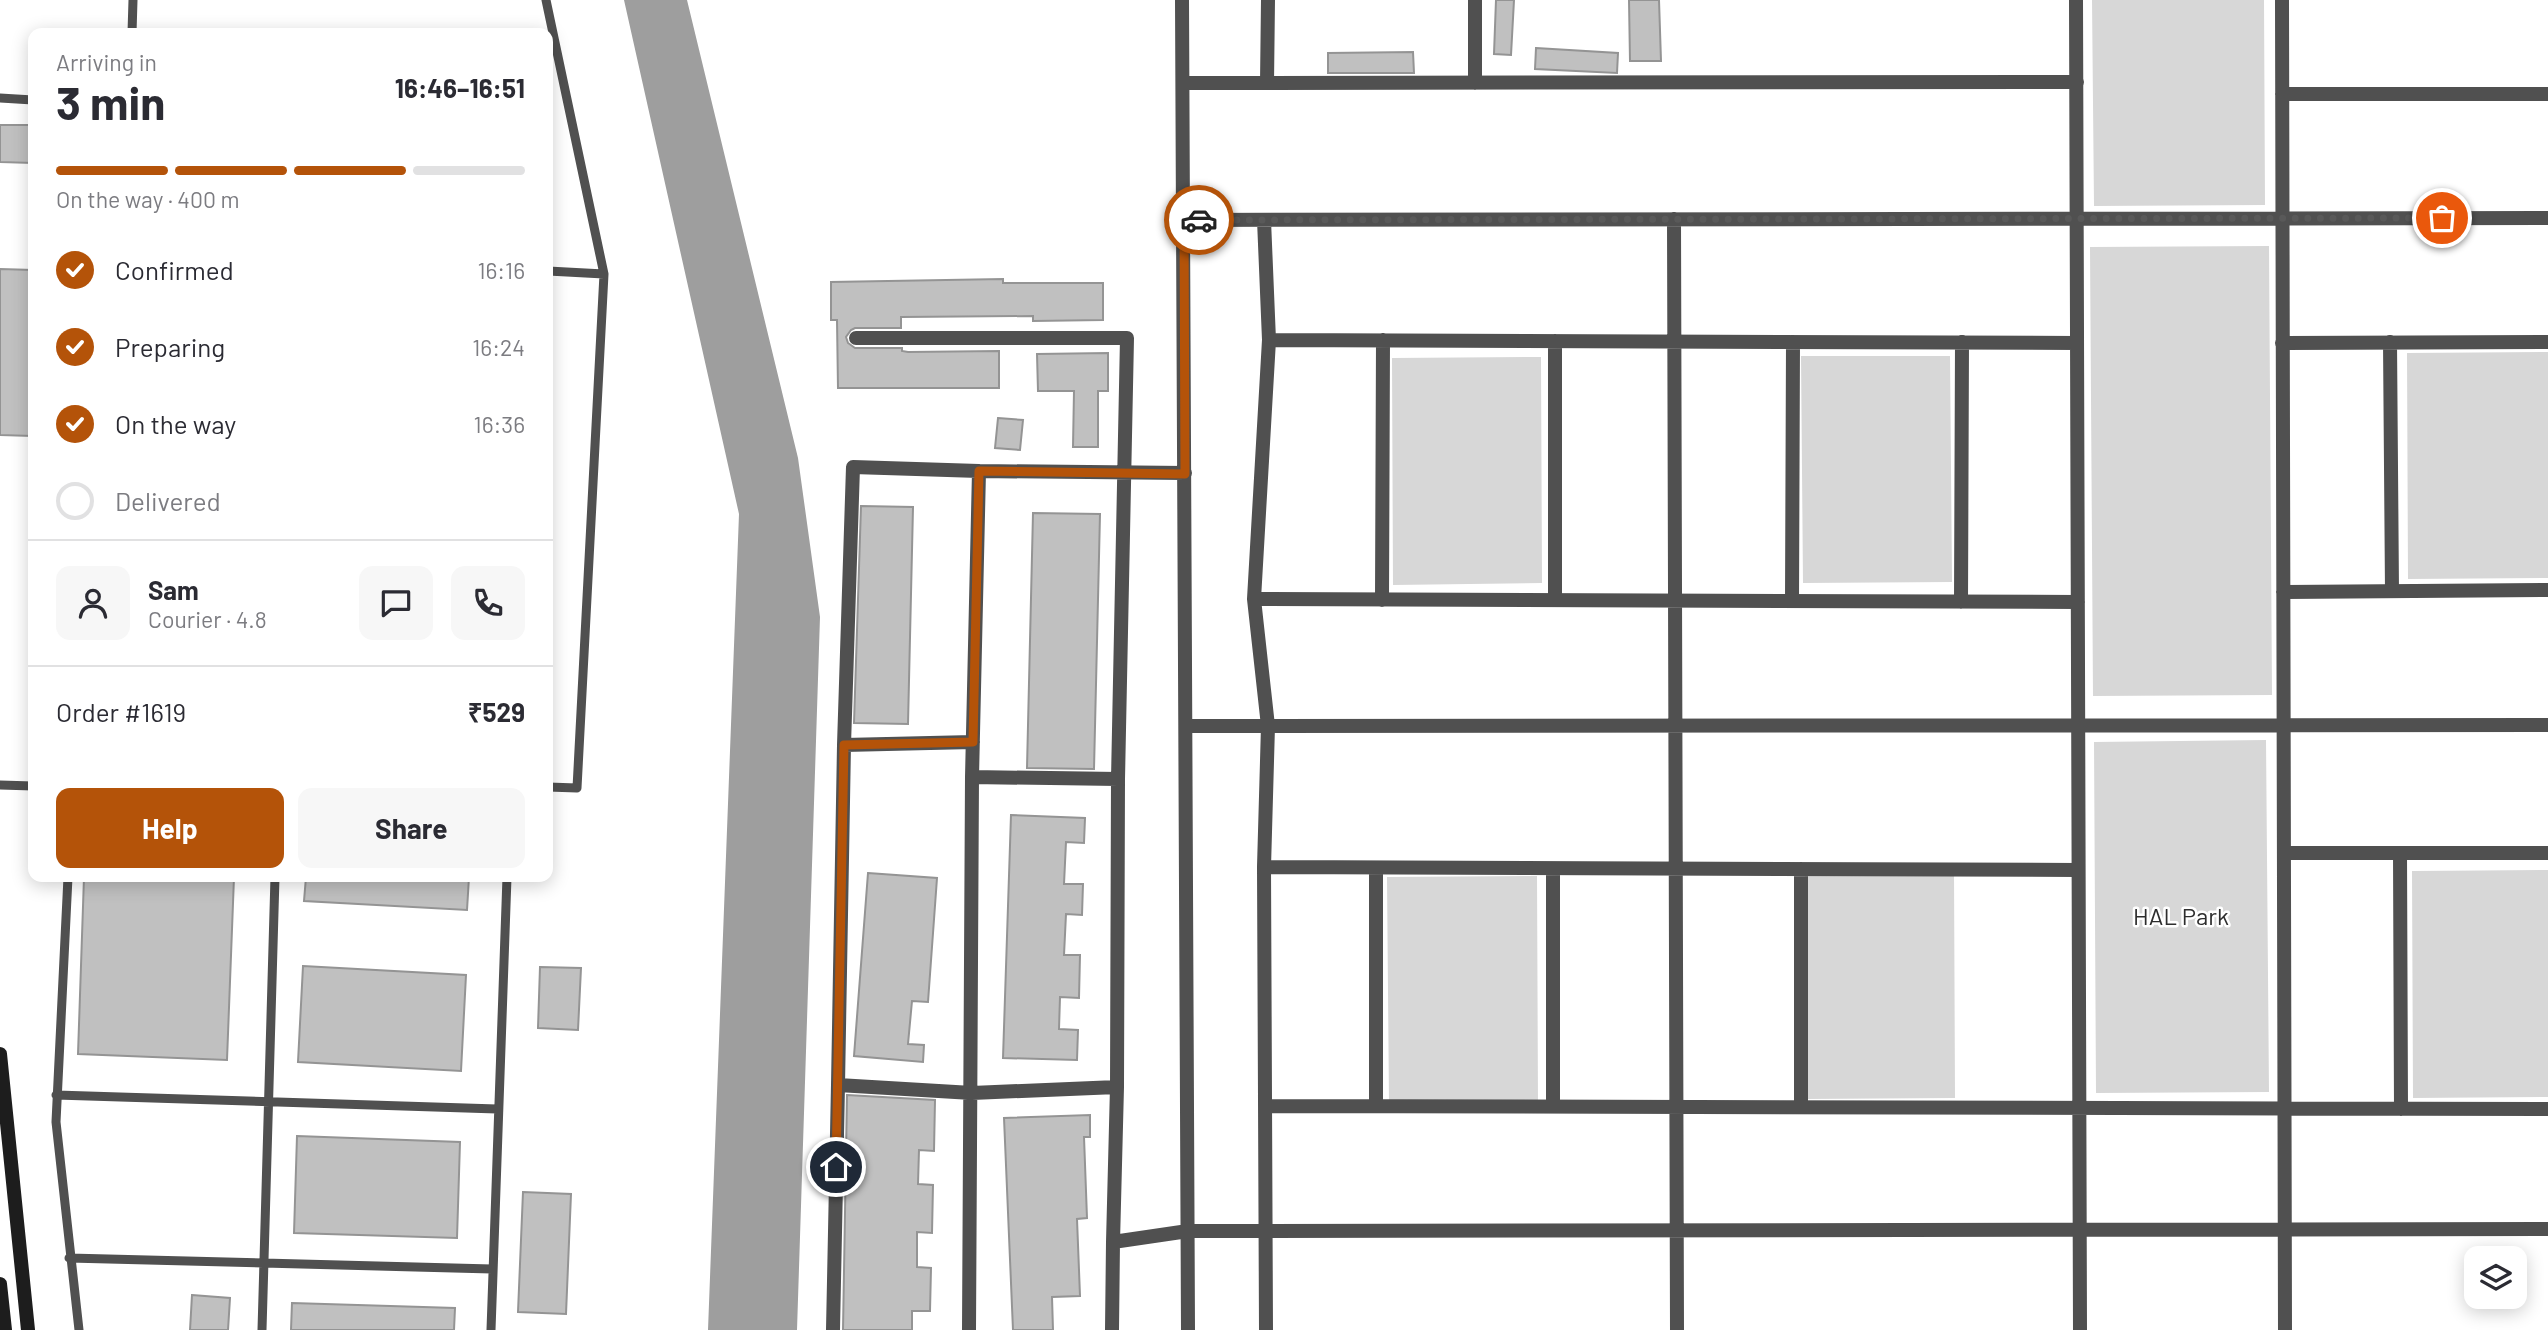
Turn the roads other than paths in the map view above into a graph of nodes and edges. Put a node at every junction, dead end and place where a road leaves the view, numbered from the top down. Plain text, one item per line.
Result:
1 (133, 0) edge
2 (546, 0) edge
3 (1182, 0) edge
4 (1268, 0) edge
5 (1475, 0) edge
6 (2076, 0) edge
7 (2282, 0) edge
8 (132, 28) edge
9 (549, 28) edge
10 (553, 54) edge
11 (2077, 82) junction
12 (1183, 83) junction
13 (1267, 83) junction
14 (1475, 83) junction
15 (2282, 94) junction
16 (2548, 94) edge
17 (0, 98) edge
18 (28, 100) edge
19 (2282, 218) junction
20 (2548, 218) edge
21 (1674, 219) junction
22 (2077, 219) junction
23 (1184, 220) junction
24 (1264, 220) junction
25 (553, 271) edge
26 (604, 274) junction
27 (856, 338) dead end
28 (1269, 340) junction
29 (1382, 340) junction
30 (1555, 341) junction
31 (1675, 341) junction
32 (1793, 342) junction
33 (1962, 342) junction
34 (2390, 342) junction
35 (2548, 342) edge
36 (2077, 343) junction
37 (2283, 343) junction
38 (979, 471) junction
39 (1126, 473) junction
40 (1185, 474) junction
41 (2548, 590) edge
42 (2392, 591) junction
43 (2283, 592) junction
44 (1254, 599) junction
45 (1382, 600) junction
46 (1555, 600) junction
47 (1676, 601) junction
48 (1792, 601) junction
49 (1961, 601) junction
50 (2078, 602) junction
51 (2548, 724) edge
52 (2078, 725) junction
53 (2283, 725) junction
54 (1186, 726) junction
55 (1268, 726) junction
56 (1676, 726) junction
57 (973, 742) junction
58 (844, 745) junction
59 (972, 777) junction
60 (1118, 779) junction
61 (0, 785) edge
62 (28, 786) edge
63 (553, 787) edge
64 (2284, 853) junction
65 (2400, 853) junction
66 (2548, 853) edge
67 (1264, 867) junction
68 (1376, 868) junction
69 (1553, 869) junction
70 (1676, 869) junction
71 (1801, 869) junction
72 (2078, 870) junction
73 (68, 882) edge
74 (275, 882) edge
75 (507, 882) edge
76 (0, 1054) edge
77 (838, 1085) junction
78 (1118, 1087) junction
79 (972, 1093) junction
80 (56, 1095) junction
81 (268, 1101) junction
82 (1267, 1106) junction
83 (1376, 1106) junction
84 (1553, 1106) junction
85 (1677, 1107) junction
86 (1801, 1107) junction
87 (2079, 1108) junction
88 (497, 1109) junction
89 (2284, 1109) junction
90 (2400, 1109) junction
91 (2548, 1109) edge
92 (2080, 1229) junction
93 (2285, 1229) junction
94 (2548, 1229) edge
95 (1677, 1230) junction
96 (1188, 1231) junction
97 (1266, 1231) junction
98 (1113, 1242) junction
99 (69, 1258) junction
100 (264, 1263) junction
101 (492, 1269) junction
102 (0, 1284) edge
103 (5, 1330) edge
104 (27, 1330) edge
105 (79, 1330) edge
106 (262, 1330) edge
107 (491, 1330) edge
108 (833, 1330) edge
109 (970, 1330) edge
110 (1112, 1330) edge
111 (1188, 1330) edge
112 (1266, 1330) edge
113 (1677, 1330) edge
114 (2080, 1330) edge
115 (2285, 1330) edge

1 - 8 lane
2 - 9 lane
3 - 12 street
4 - 13 street
5 - 14 street
6 - 11 street
7 - 15 street
10 - 26 lane
11 - 14 street
11 - 22 street
12 - 13 street
12 - 23 street
13 - 14 street
15 - 16 street
15 - 19 street
17 - 18 lane
19 - 20 street
19 - 22 street
19 - 37 street
21 - 22 street
21 - 24 street
21 - 31 street
22 - 36 street
23 - 24 street
23 - 40 street
24 - 28 street
25 - 26 lane
26 - 63 lane
27 - 39 street
28 - 29 street
28 - 44 street
29 - 30 street
29 - 45 street
30 - 31 street
30 - 46 street
31 - 32 street
31 - 47 street
32 - 33 street
32 - 48 street
33 - 36 street
33 - 49 street
34 - 35 street
34 - 37 street
34 - 42 street
36 - 50 street
37 - 43 street
38 - 39 street
38 - 57 street
38 - 58 street
39 - 40 street
39 - 60 street
40 - 54 street
41 - 42 street
42 - 43 street
43 - 53 street
44 - 45 street
44 - 55 street
45 - 46 street
46 - 47 street
47 - 48 street
47 - 56 street
48 - 49 street
49 - 50 street
50 - 52 street
51 - 53 street
52 - 53 street
52 - 56 street
52 - 72 street
53 - 64 street
54 - 55 street
54 - 96 street
55 - 56 street
55 - 67 street
56 - 70 street
57 - 58 street
57 - 59 street
58 - 77 street
59 - 60 street
59 - 79 street
60 - 78 street
61 - 62 lane
64 - 65 street
64 - 89 street
65 - 66 street
65 - 90 street
67 - 68 street
67 - 82 street
68 - 69 street
68 - 83 street
69 - 70 street
69 - 84 street
70 - 71 street
70 - 85 street
71 - 72 street
71 - 86 street
72 - 87 street
73 - 80 lane
74 - 81 lane
75 - 88 lane
76 - 104 street
77 - 79 street
77 - 108 street
78 - 79 street
78 - 98 street
79 - 109 street
80 - 81 lane
80 - 99 lane
81 - 88 lane
81 - 100 lane
82 - 83 street
82 - 97 street
83 - 84 street
84 - 85 street
85 - 86 street
85 - 95 street
86 - 87 street
87 - 89 street
87 - 92 street
88 - 101 lane
89 - 90 street
89 - 93 street
90 - 91 street
92 - 93 street
92 - 95 street
92 - 114 street
93 - 94 street
93 - 115 street
95 - 97 street
95 - 113 street
96 - 97 street
96 - 98 street
96 - 111 street
97 - 112 street
98 - 110 street
99 - 100 lane
99 - 105 lane
100 - 101 lane
100 - 106 lane
101 - 107 lane
102 - 103 street

